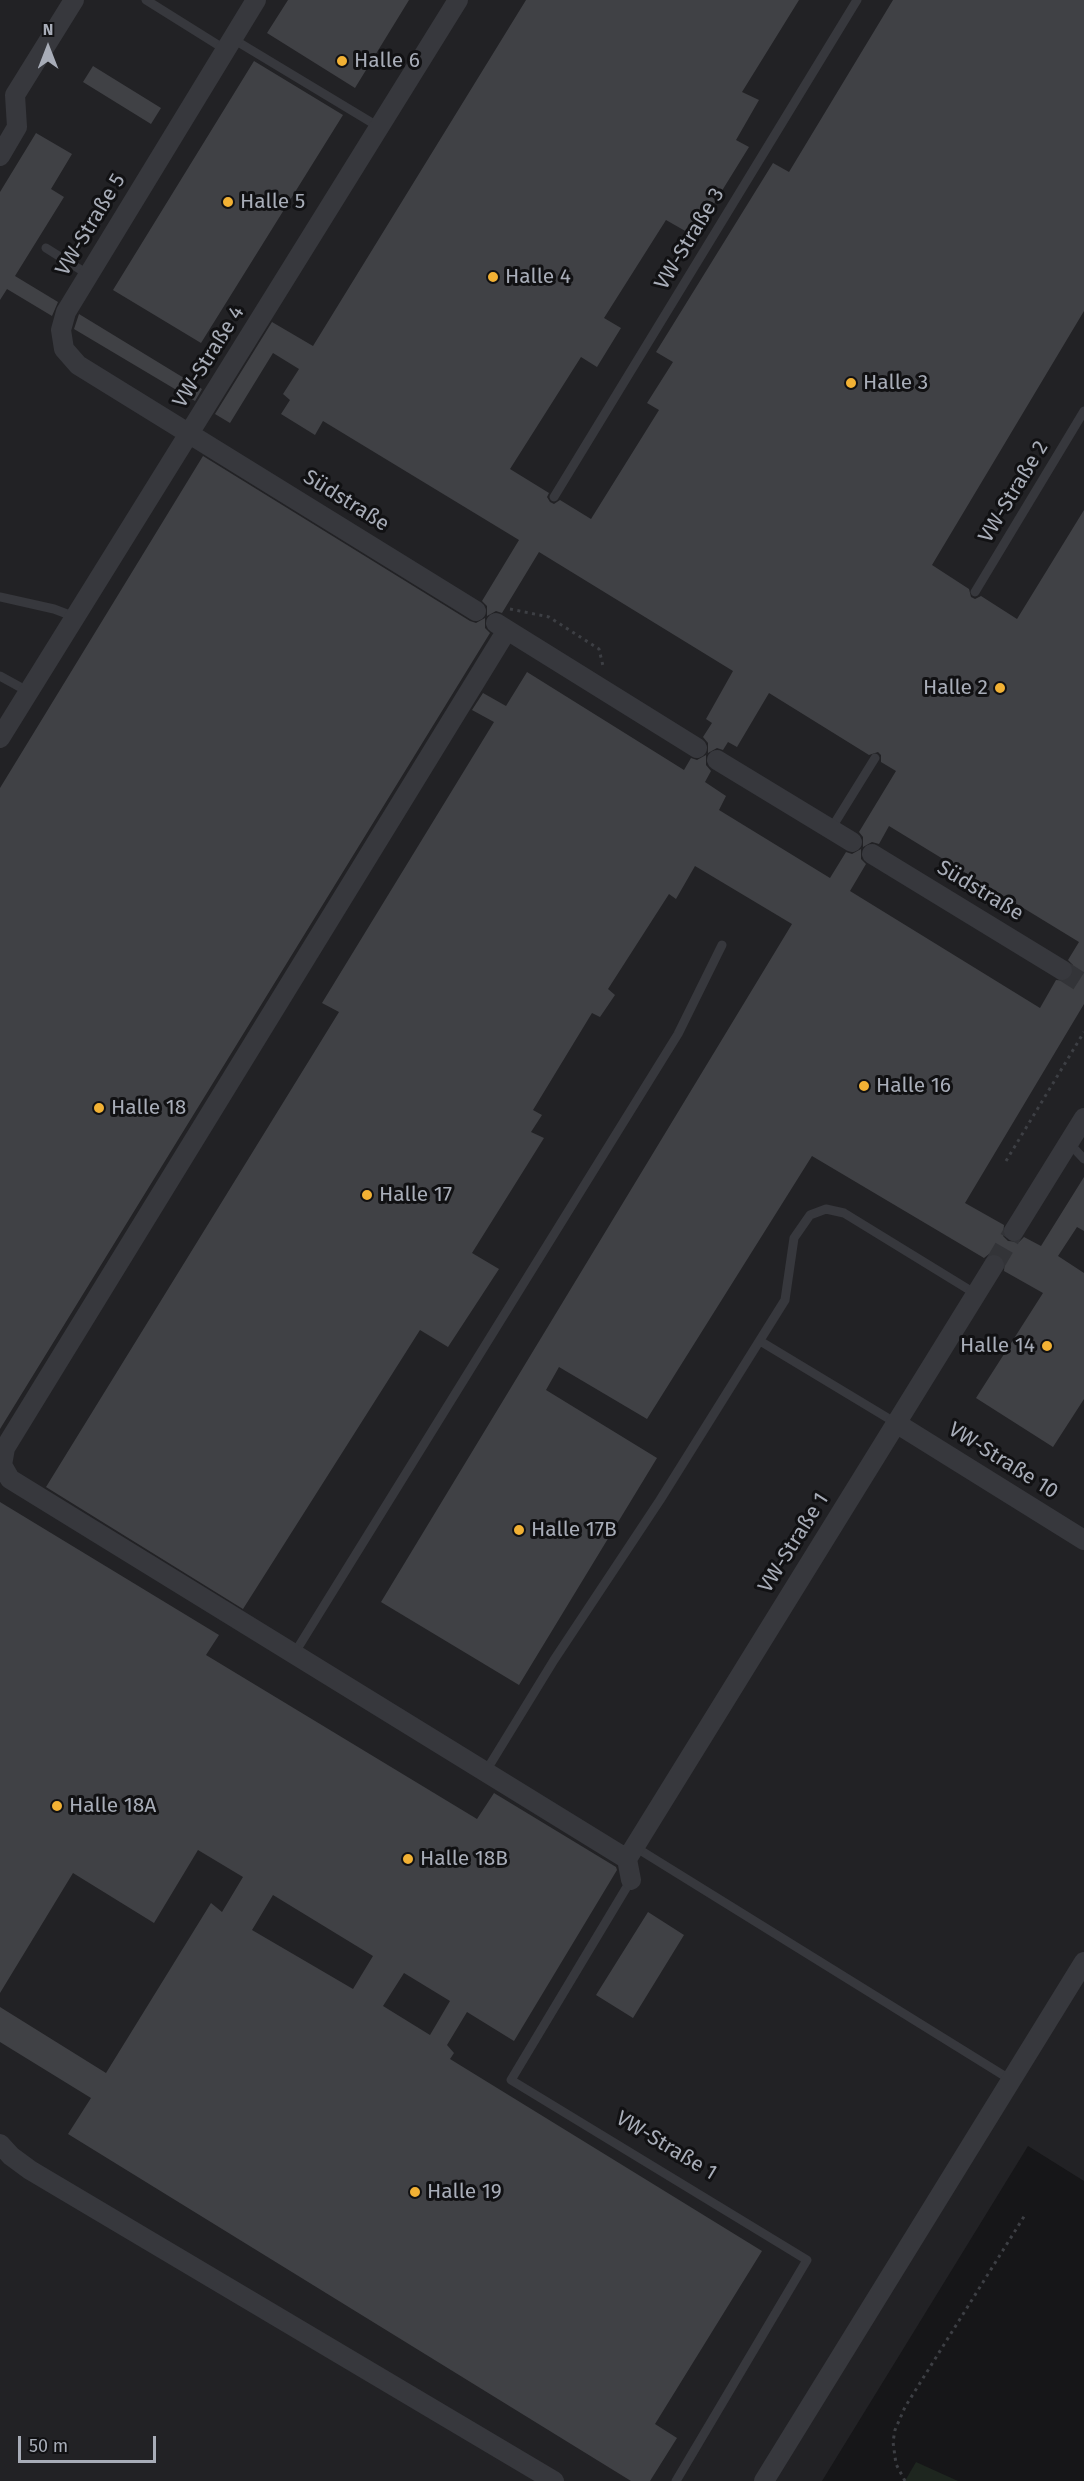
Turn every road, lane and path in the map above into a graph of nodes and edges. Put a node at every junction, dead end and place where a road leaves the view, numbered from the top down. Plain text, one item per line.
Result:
1 (74, 0) edge
2 (146, 0) edge
3 (256, 0) edge
4 (458, 0) edge
5 (857, 0) edge
6 (229, 44) junction
7 (379, 127) junction
8 (0, 156) edge
9 (46, 248) dead end
10 (89, 275) junction
11 (1084, 411) edge
12 (190, 433) junction
13 (554, 497) dead end
14 (975, 592) dead end
15 (0, 597) edge
16 (476, 610) dead end
17 (75, 617) junction
18 (503, 620) junction
19 (604, 674) dead end
20 (0, 676) edge
21 (28, 692) junction
22 (0, 738) edge
23 (697, 748) dead end
24 (874, 758) dead end
25 (717, 760) dead end
26 (831, 830) junction
27 (852, 842) dead end
28 (872, 854) dead end
29 (722, 945) dead end
30 (1062, 970) tunnel mouth
31 (1084, 1032) edge
32 (1084, 1118) edge
33 (1069, 1143) junction
34 (1084, 1159) edge
35 (1006, 1161) dead end
36 (1014, 1231) tunnel mouth
37 (994, 1264) tunnel mouth
38 (976, 1294) junction
39 (760, 1341) junction
40 (896, 1423) junction
41 (1, 1466) edge
42 (1084, 1540) edge
43 (294, 1654) junction
44 (486, 1771) junction
45 (631, 1853) junction
46 (631, 1880) joint
47 (1084, 1962) edge
48 (1011, 2080) junction
49 (0, 2144) edge
50 (1025, 2215) dead end
51 (554, 2481) edge
52 (676, 2481) edge
53 (764, 2481) edge
54 (905, 2481) edge

1 - 8 street
2 - 6 lane
3 - 6 street, VW-Straße 5
4 - 7 street, VW-Straße 4
5 - 13 lane, VW-Straße 3
6 - 7 lane
6 - 10 street, VW-Straße 5
7 - 12 street, VW-Straße 4
9 - 10 lane
10 - 12 street, VW-Straße 5
11 - 14 lane, VW-Straße 2
12 - 16 street, Südstraße
12 - 17 street, VW-Straße 4
15 - 17 lane
17 - 21 street, VW-Straße 4
18 - 19 path
18 - 23 street
18 - 41 street
20 - 21 lane
21 - 22 street, VW-Straße 4
24 - 26 lane
25 - 26 street
26 - 27 street
28 - 30 street, Südstraße
29 - 43 lane
31 - 35 path
32 - 33 street
33 - 34 lane
33 - 36 street
37 - 38 street, VW-Straße 1
38 - 39 lane
38 - 40 street, VW-Straße 1
39 - 40 lane
39 - 44 lane
40 - 42 street, VW-Straße 10
40 - 45 street, VW-Straße 1
41 - 43 street
43 - 44 street
44 - 45 street
45 - 46 street, VW-Straße 1
45 - 48 lane
46 - 52 lane, VW-Straße 1
47 - 48 street
48 - 53 street
49 - 51 street
50 - 54 path

